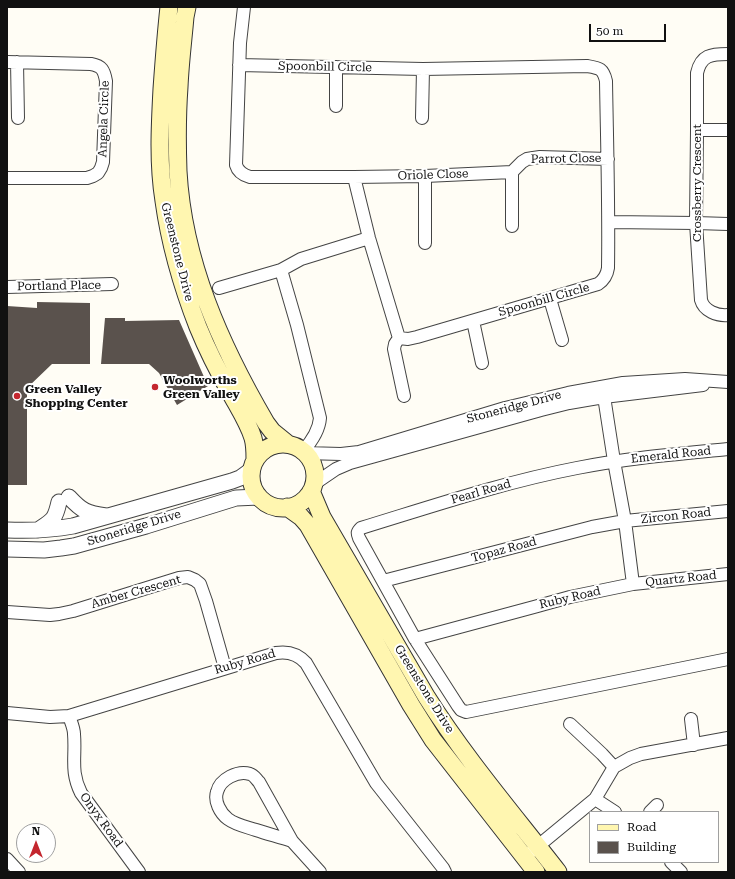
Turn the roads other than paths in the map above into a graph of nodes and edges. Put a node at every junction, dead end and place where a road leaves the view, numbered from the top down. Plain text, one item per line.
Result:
1 (169, 7) edge
2 (187, 7) edge
3 (244, 7) edge
4 (728, 54) edge
5 (12, 62) edge
6 (239, 65) junction
7 (336, 68) junction
8 (423, 69) junction
9 (336, 106) dead end
10 (18, 118) dead end
11 (422, 118) dead end
12 (697, 130) junction
13 (728, 130) edge
14 (608, 159) junction
15 (512, 172) junction
16 (425, 176) junction
17 (354, 177) junction
18 (7, 178) edge
19 (609, 222) junction
20 (696, 223) junction
21 (728, 224) edge
22 (512, 226) dead end
23 (369, 238) junction
24 (425, 244) dead end
25 (281, 270) junction
26 (112, 284) dead end
27 (7, 287) edge
28 (219, 288) dead end
29 (550, 298) junction
30 (728, 315) edge
31 (473, 321) junction
32 (399, 338) junction
33 (562, 340) dead end
34 (482, 364) dead end
35 (728, 382) edge
36 (604, 392) junction
37 (404, 396) dead end
38 (299, 449) junction
39 (728, 449) edge
40 (614, 461) junction
41 (254, 465) junction
42 (312, 488) junction
43 (259, 497) junction
44 (287, 507) junction
45 (728, 510) edge
46 (107, 516) junction
47 (625, 521) junction
48 (146, 526) junction
49 (62, 528) junction
50 (7, 530) edge
51 (37, 531) junction
52 (7, 549) edge
53 (728, 574) edge
54 (383, 581) junction
55 (633, 584) junction
56 (7, 612) edge
57 (415, 639) junction
58 (728, 659) edge
59 (226, 668) junction
60 (7, 713) edge
61 (70, 716) junction
62 (691, 719) dead end
63 (570, 724) dead end
64 (728, 738) edge
65 (694, 744) junction
66 (614, 768) junction
67 (595, 799) junction
68 (613, 811) edge
69 (292, 840) junction
70 (538, 846) junction
71 (524, 857) junction
72 (7, 859) edge
73 (19, 872) edge
74 (139, 872) edge
75 (320, 872) edge
76 (445, 872) edge
77 (536, 872) edge
78 (558, 872) edge

1 - 41 main road, Greenstone Drive
2 - 38 main road, Greenstone Drive
3 - 6 street
4 - 12 street, Crossberry Crescent
5 - 10 street
5 - 18 street, Angela Circle
6 - 7 street, Spoonbill Circle
6 - 17 street
7 - 8 street, Spoonbill Circle
7 - 9 street
8 - 11 street
8 - 14 street, Spoonbill Circle
12 - 13 street
12 - 20 street, Crossberry Crescent
14 - 15 street, Parrot Close
14 - 19 street, Spoonbill Circle
15 - 16 street, Oriole Close
15 - 22 street
16 - 17 street, Oriole Close
16 - 24 street
17 - 23 street
19 - 20 street
19 - 29 street, Spoonbill Circle
20 - 21 street
20 - 30 street, Crossberry Crescent
23 - 25 street
23 - 32 street
25 - 28 street
25 - 38 street
26 - 27 street, Portland Place
29 - 31 street, Spoonbill Circle
29 - 33 street
31 - 32 street, Spoonbill Circle
31 - 34 street
32 - 37 street
35 - 36 street, Stoneridge Drive
36 - 38 street, Stoneridge Drive
36 - 40 street
36 - 42 street, Stoneridge Drive
38 - 41 main road
38 - 42 main road
39 - 40 street, Emerald Road
40 - 47 street
40 - 54 street, Pearl Road
41 - 43 main road
41 - 46 street, Stoneridge Drive
42 - 44 main road
42 - 70 main road, Greenstone Drive
43 - 44 main road
43 - 48 street, Stoneridge Drive
44 - 71 main road, Greenstone Drive
45 - 47 street, Zircon Road
46 - 49 street, Stoneridge Drive
46 - 51 street
47 - 54 street, Topaz Road
47 - 55 street
48 - 49 street
48 - 52 street, Stoneridge Drive
49 - 51 street, Stoneridge Drive
50 - 51 street, Stoneridge Drive
53 - 55 street, Quartz Road
54 - 57 street
55 - 57 street, Ruby Road
56 - 59 street, Amber Crescent
57 - 58 street
59 - 61 street, Ruby Road
59 - 76 street, Ruby Road
60 - 61 street, Ruby Road
61 - 74 street, Onyx Road
62 - 65 street
63 - 66 street
64 - 65 street
65 - 66 street
66 - 67 street
67 - 68 street
67 - 70 street
69 - 69 street
69 - 75 street
70 - 71 street
70 - 78 main road, Greenstone Drive
71 - 77 main road, Greenstone Drive
72 - 73 street

